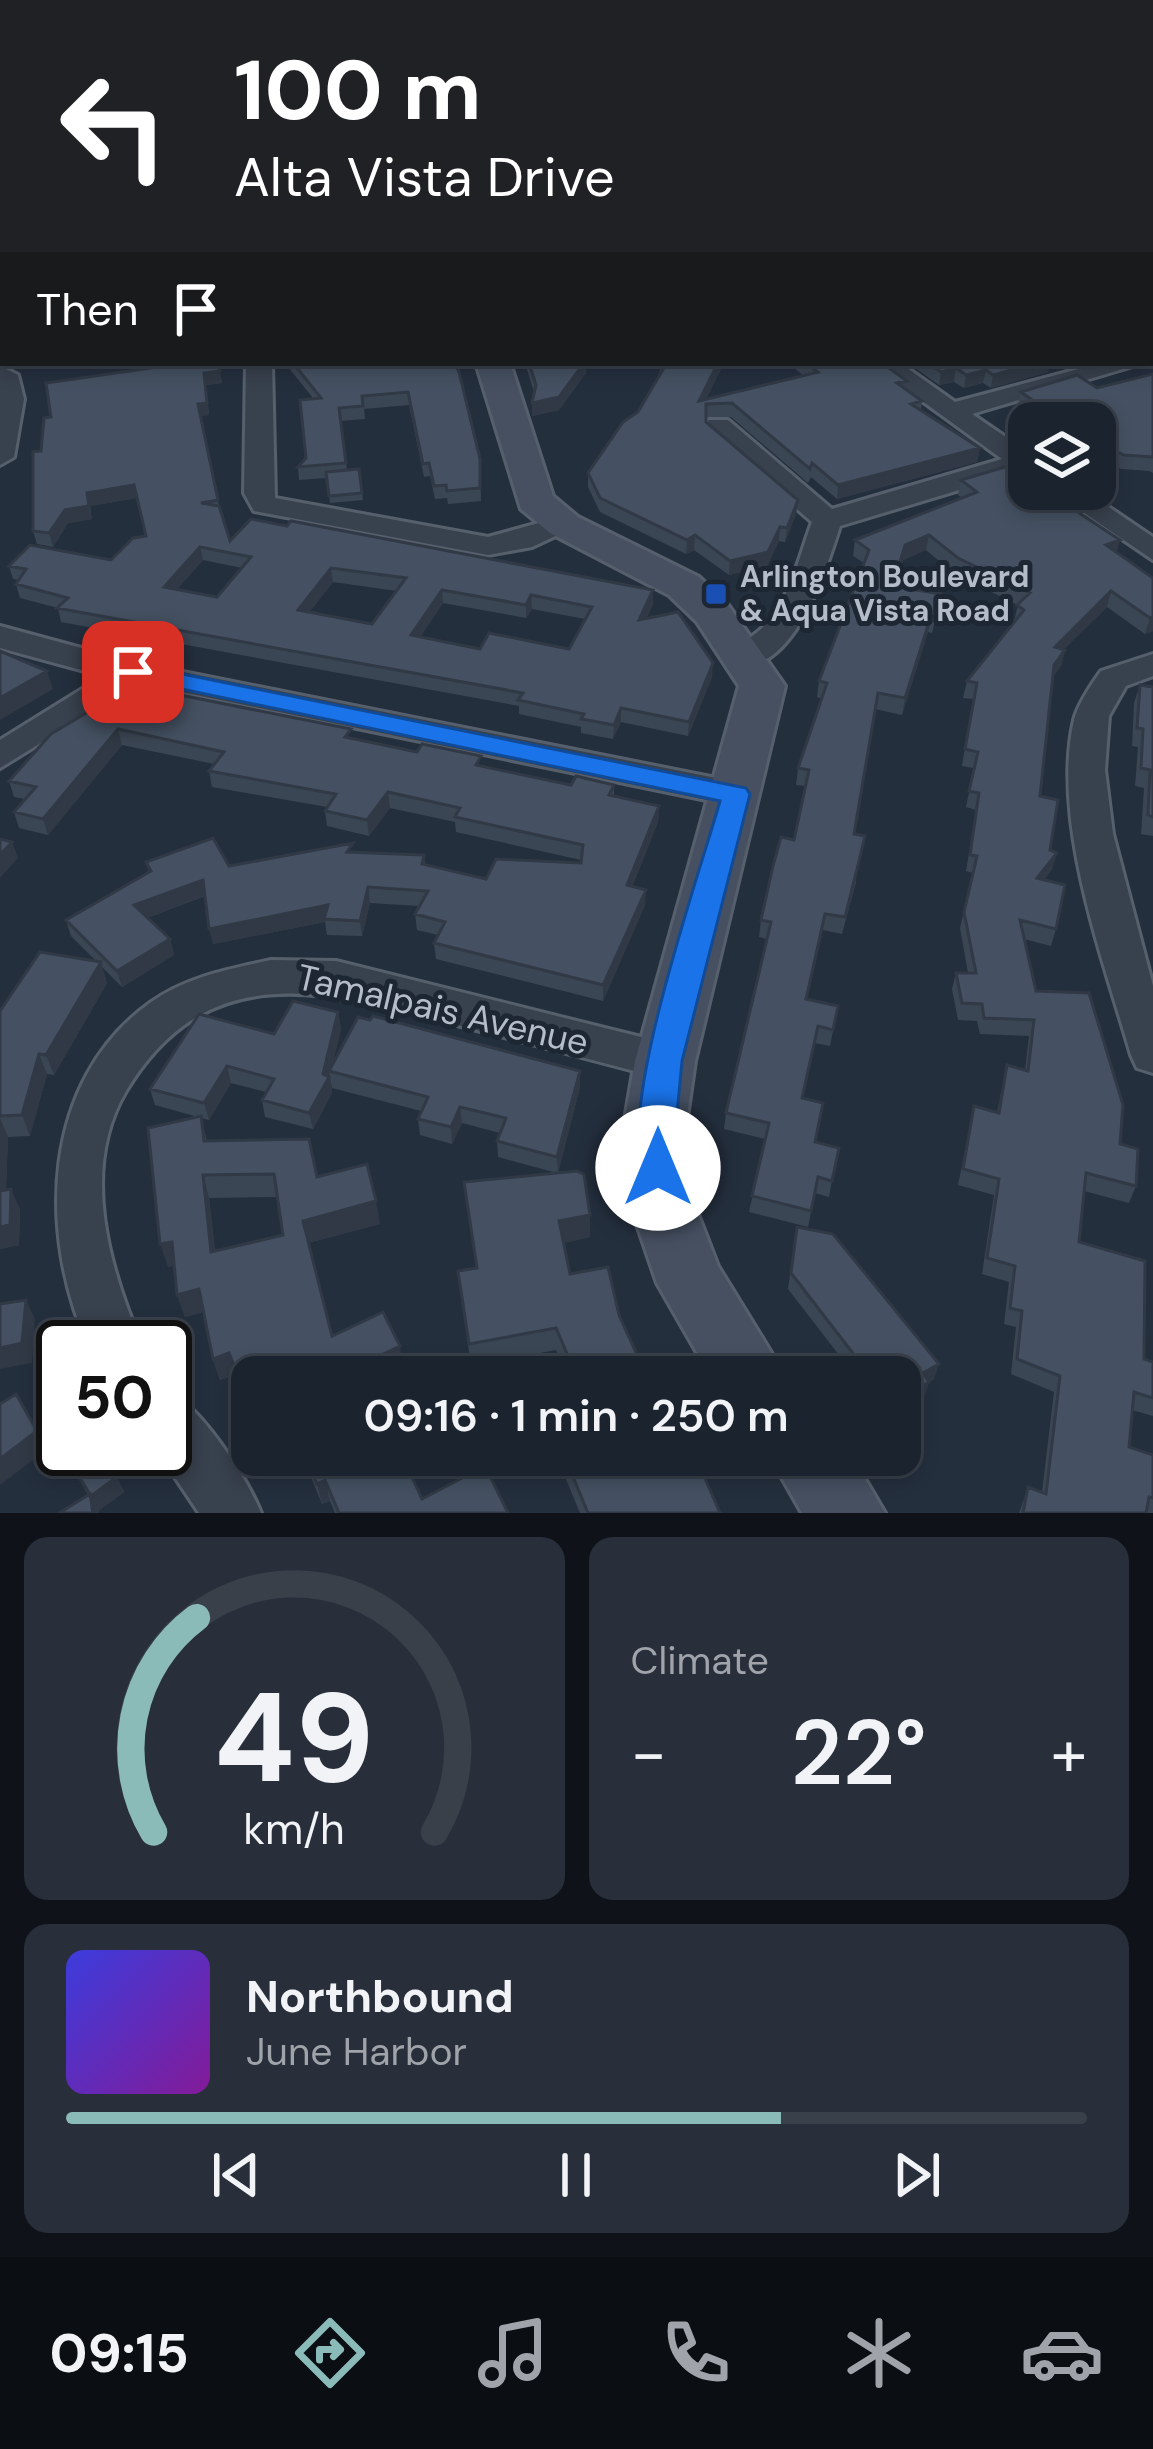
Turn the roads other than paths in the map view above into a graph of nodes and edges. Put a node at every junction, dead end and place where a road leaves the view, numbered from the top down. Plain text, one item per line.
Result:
1 (260, 366) edge
2 (494, 366) edge
3 (887, 366) edge
4 (1119, 366) edge
5 (0, 374) edge
6 (952, 412) junction
7 (718, 426) edge
8 (1008, 451) edge
9 (0, 457) edge
10 (1008, 469) edge
11 (1093, 510) edge
12 (1153, 519) edge
13 (827, 520) junction
14 (564, 525) junction
15 (1121, 529) junction
16 (1153, 551) edge
17 (0, 636) edge
18 (741, 658) junction
19 (1153, 664) edge
20 (133, 672) junction
21 (0, 756) edge
22 (736, 794) junction
23 (1153, 1055) edge
24 (665, 1061) junction
25 (101, 1320) edge
26 (738, 1356) edge
27 (192, 1455) edge
28 (821, 1476) edge
29 (233, 1513) edge
30 (847, 1513) edge

1 - 14 street
2 - 14 main road
3 - 6 street
4 - 6 street
5 - 9 street
6 - 8 street
7 - 13 street
10 - 13 street
11 - 15 street
12 - 15 street
13 - 18 street
14 - 18 main road
15 - 16 street
17 - 20 street
18 - 22 main road
19 - 23 street
20 - 21 street
20 - 22 street
22 - 24 main road
24 - 25 street, Tamalpais Avenue
24 - 26 main road
27 - 29 street
28 - 30 main road

